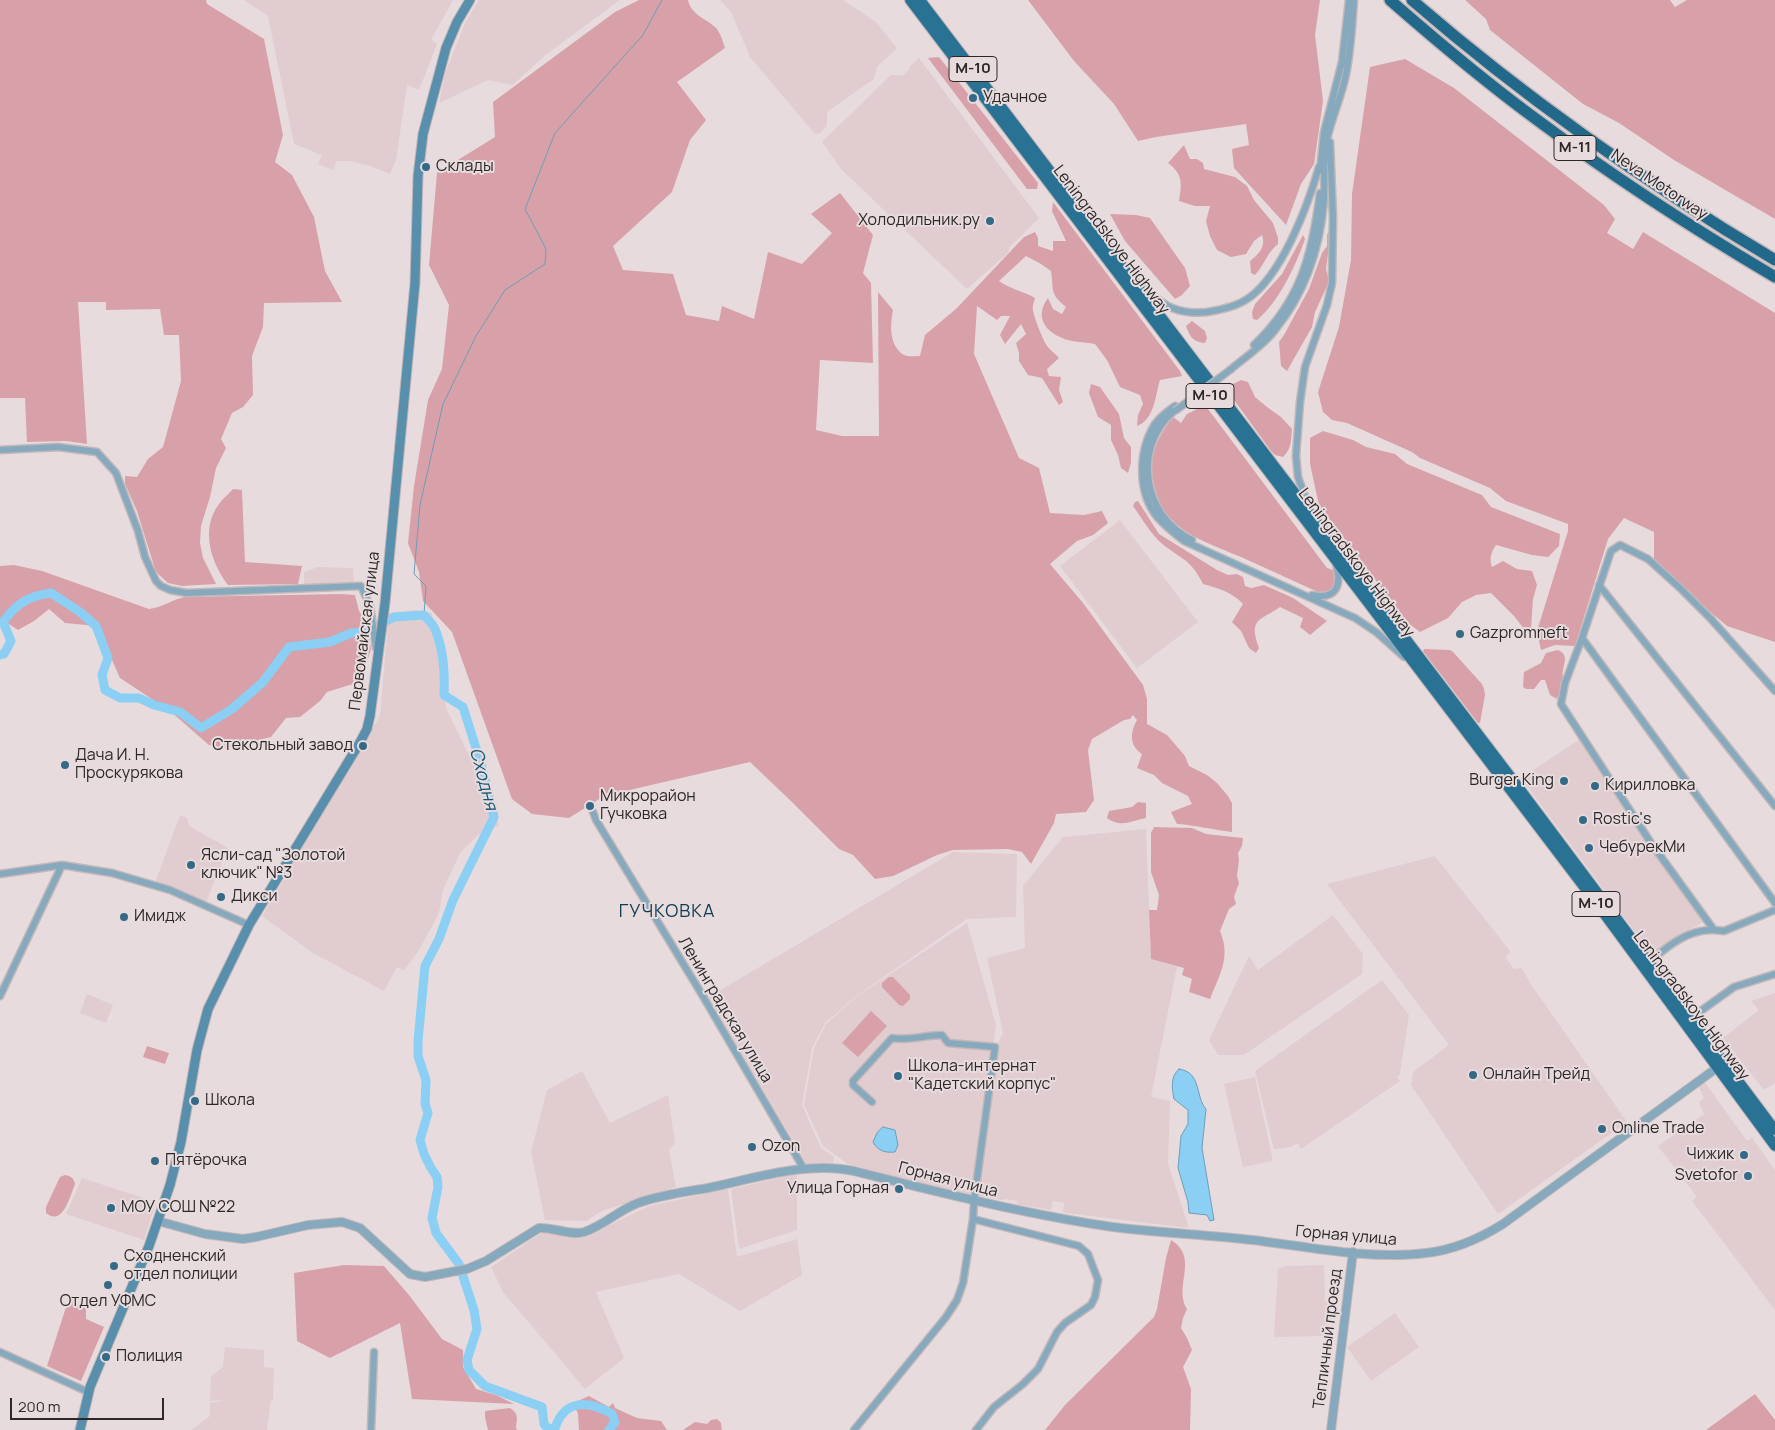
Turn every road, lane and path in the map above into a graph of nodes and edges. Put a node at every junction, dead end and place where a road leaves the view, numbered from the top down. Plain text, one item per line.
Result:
1 (470, 0) edge
2 (910, 0) edge
3 (920, 0) edge
4 (1349, 0) edge
5 (1354, 0) edge
6 (1390, 0) edge
7 (1412, 0) edge
8 (1331, 127) junction
9 (1320, 163) junction
10 (1775, 260) edge
11 (1775, 277) edge
12 (1136, 282) junction
13 (1228, 368) junction
14 (1175, 408) junction
15 (0, 450) edge
16 (1313, 516) junction
17 (1332, 556) junction
18 (1599, 585) junction
19 (378, 637) junction
20 (1582, 638) junction
21 (1421, 674) junction
22 (1775, 691) edge
23 (1775, 806) edge
24 (593, 812) dead end
25 (62, 866) junction
26 (0, 874) edge
27 (1775, 904) edge
28 (1775, 910) edge
29 (249, 925) junction
30 (1714, 930) junction
31 (1649, 962) junction
32 (1775, 974) edge
33 (0, 996) edge
34 (1691, 1018) junction
35 (1718, 1066) junction
36 (872, 1102) dead end
37 (1775, 1130) edge
38 (1775, 1146) edge
39 (804, 1169) junction
40 (974, 1201) junction
41 (973, 1219) junction
42 (158, 1221) junction
43 (1353, 1252) junction
44 (0, 1352) edge
45 (374, 1352) dead end
46 (88, 1392) junction
47 (80, 1430) edge
48 (371, 1430) edge
49 (854, 1430) edge
50 (976, 1430) edge
51 (1331, 1430) edge

1 - 19 main road, Первомайская улица
2 - 17 highway, Leningradskoye Highway / М-10
3 - 12 highway, Leningradskoye Highway / М-10
4 - 9 street
5 - 8 street
6 - 11 highway, Neva Motorway / М-11
7 - 10 highway, Neva Motorway / М-11
8 - 13 street
8 - 16 street
9 - 12 street
9 - 13 street
12 - 16 highway, Leningradskoye Highway / М-10
13 - 14 street
14 - 17 street
14 - 21 street
15 - 19 street
16 - 31 highway, Leningradskoye Highway / М-10
17 - 21 highway, Leningradskoye Highway / М-10
18 - 20 street
18 - 22 street
18 - 23 street
19 - 29 main road, Первомайская улица
20 - 27 street
20 - 30 street
21 - 35 highway, Leningradskoye Highway / М-10
24 - 39 street, Ленинградская улица
25 - 26 street
25 - 29 street
25 - 33 street
28 - 30 street
29 - 42 main road, Первомайская улица
30 - 31 street
31 - 34 highway, Leningradskoye Highway / М-10
32 - 34 street
34 - 37 highway, Leningradskoye Highway / М-10
35 - 38 highway, Leningradskoye Highway / М-10
35 - 43 street, Горная улица
36 - 40 street
39 - 40 street, Горная улица
39 - 42 street, Горная улица
40 - 41 street
40 - 43 street, Горная улица
41 - 49 street
41 - 50 street
42 - 46 main road, Первомайская улица
43 - 51 street, Тепличный проезд
44 - 46 street
45 - 48 street
46 - 47 main road, Первомайская улица

